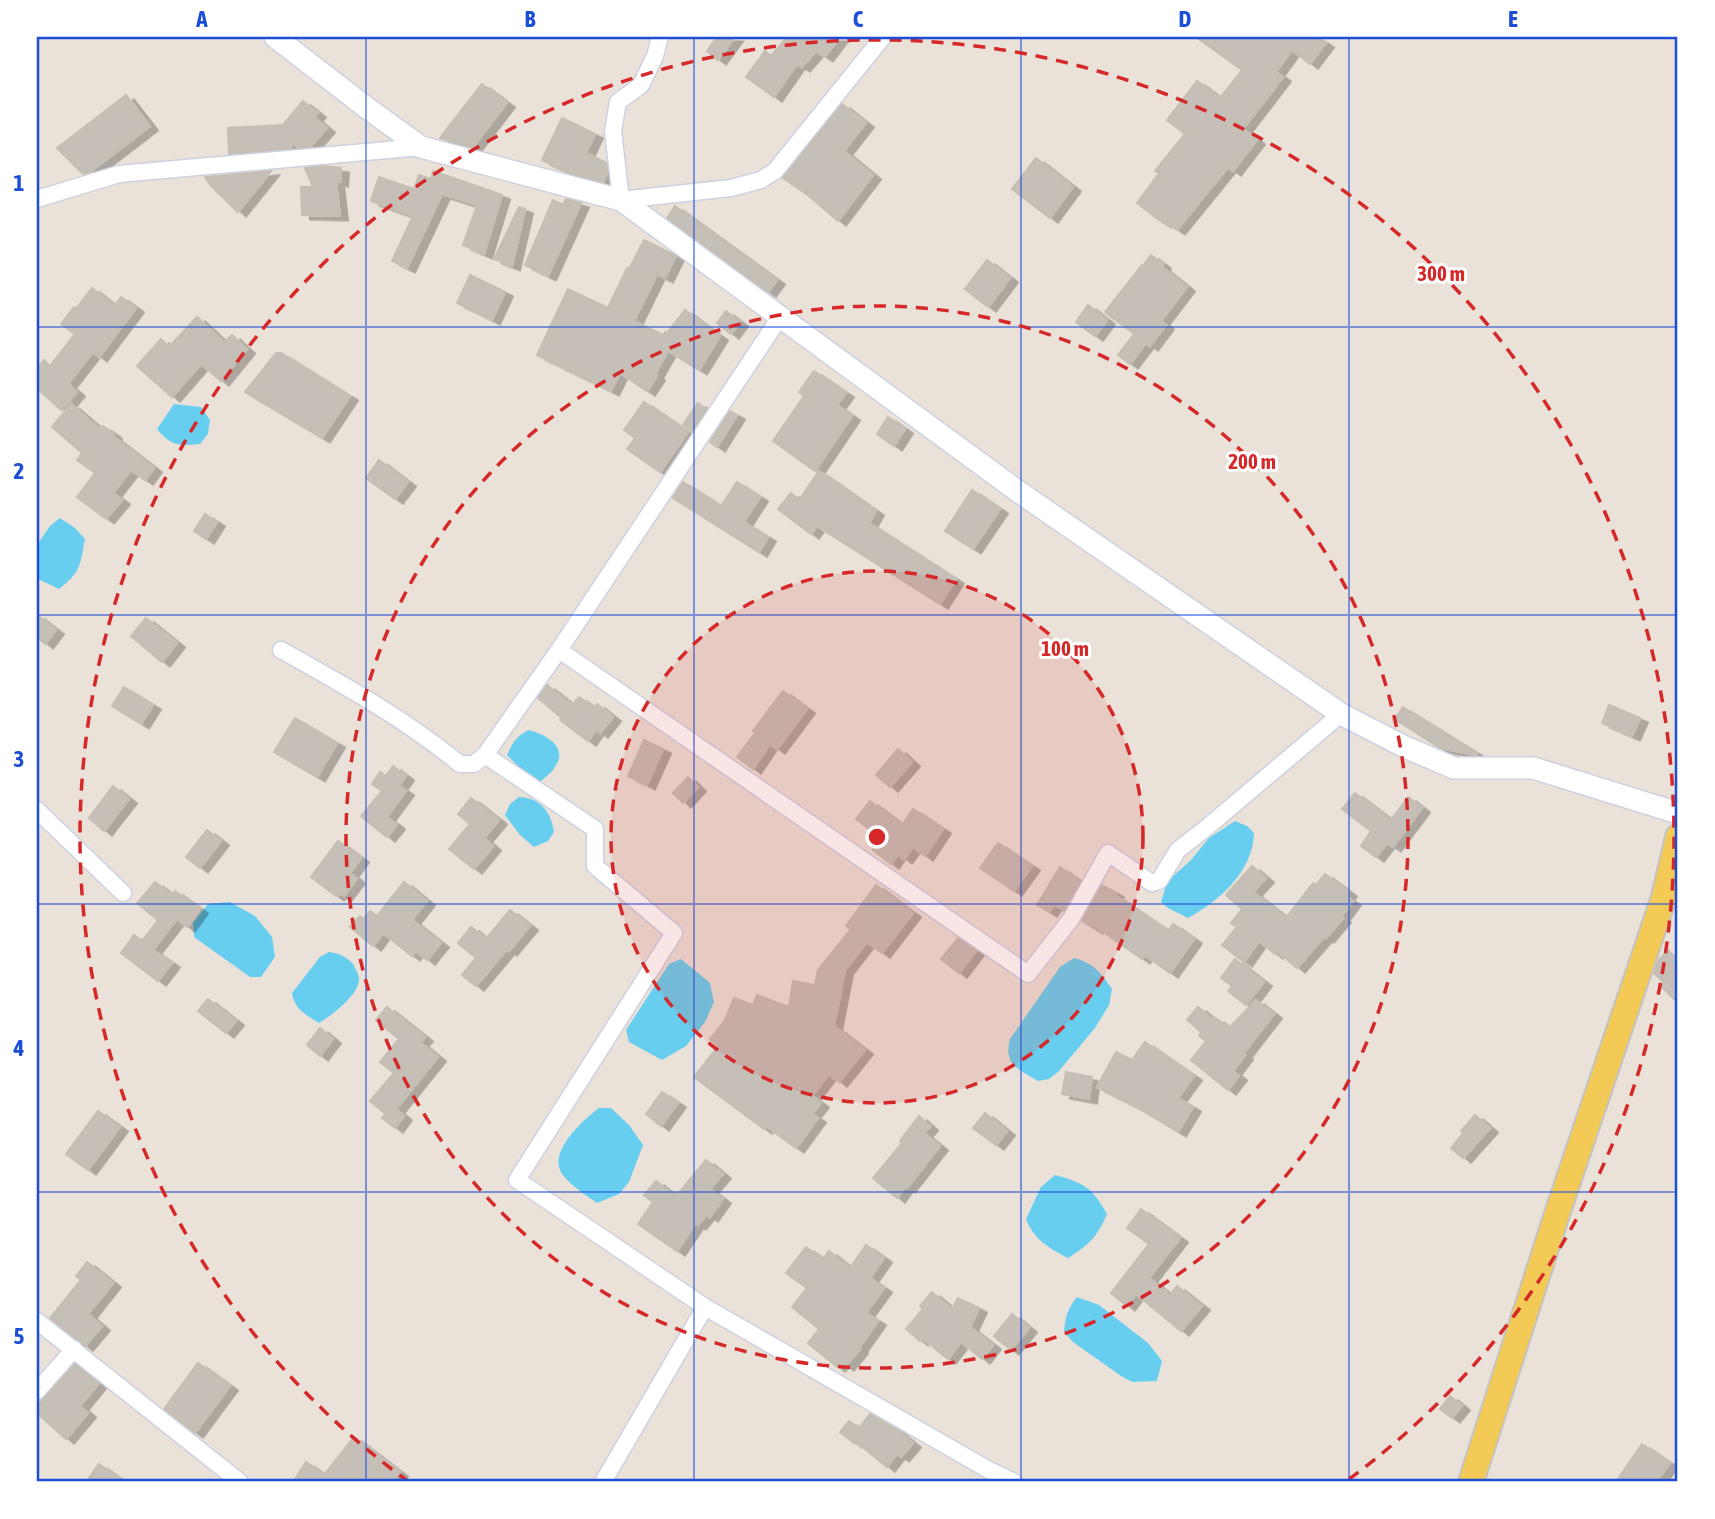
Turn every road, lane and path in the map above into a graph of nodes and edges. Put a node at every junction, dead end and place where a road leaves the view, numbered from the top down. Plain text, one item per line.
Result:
1 (275, 37) edge
2 (660, 37) edge
3 (883, 37) edge
4 (421, 147) junction
5 (37, 199) edge
6 (621, 200) junction
7 (780, 317) junction
8 (281, 650) dead end
9 (559, 650) junction
10 (1341, 714) junction
11 (485, 755) junction
12 (37, 810) edge
13 (1678, 813) edge
14 (1678, 837) edge
15 (123, 893) dead end
16 (1671, 898) edge
17 (705, 1307) junction
18 (37, 1321) edge
19 (74, 1349) junction
20 (37, 1391) edge
21 (240, 1482) edge
22 (603, 1482) edge
23 (1014, 1482) edge
24 (1471, 1482) edge

1 - 4 street
2 - 6 street
3 - 6 street
4 - 5 street
4 - 6 street
6 - 7 street
7 - 9 street
7 - 10 street
8 - 11 street
9 - 10 street
9 - 11 street
10 - 13 street
11 - 17 street
12 - 15 street
14 - 16 main road
16 - 24 main road
17 - 22 street
17 - 23 street
18 - 19 street
19 - 20 street
19 - 21 street

